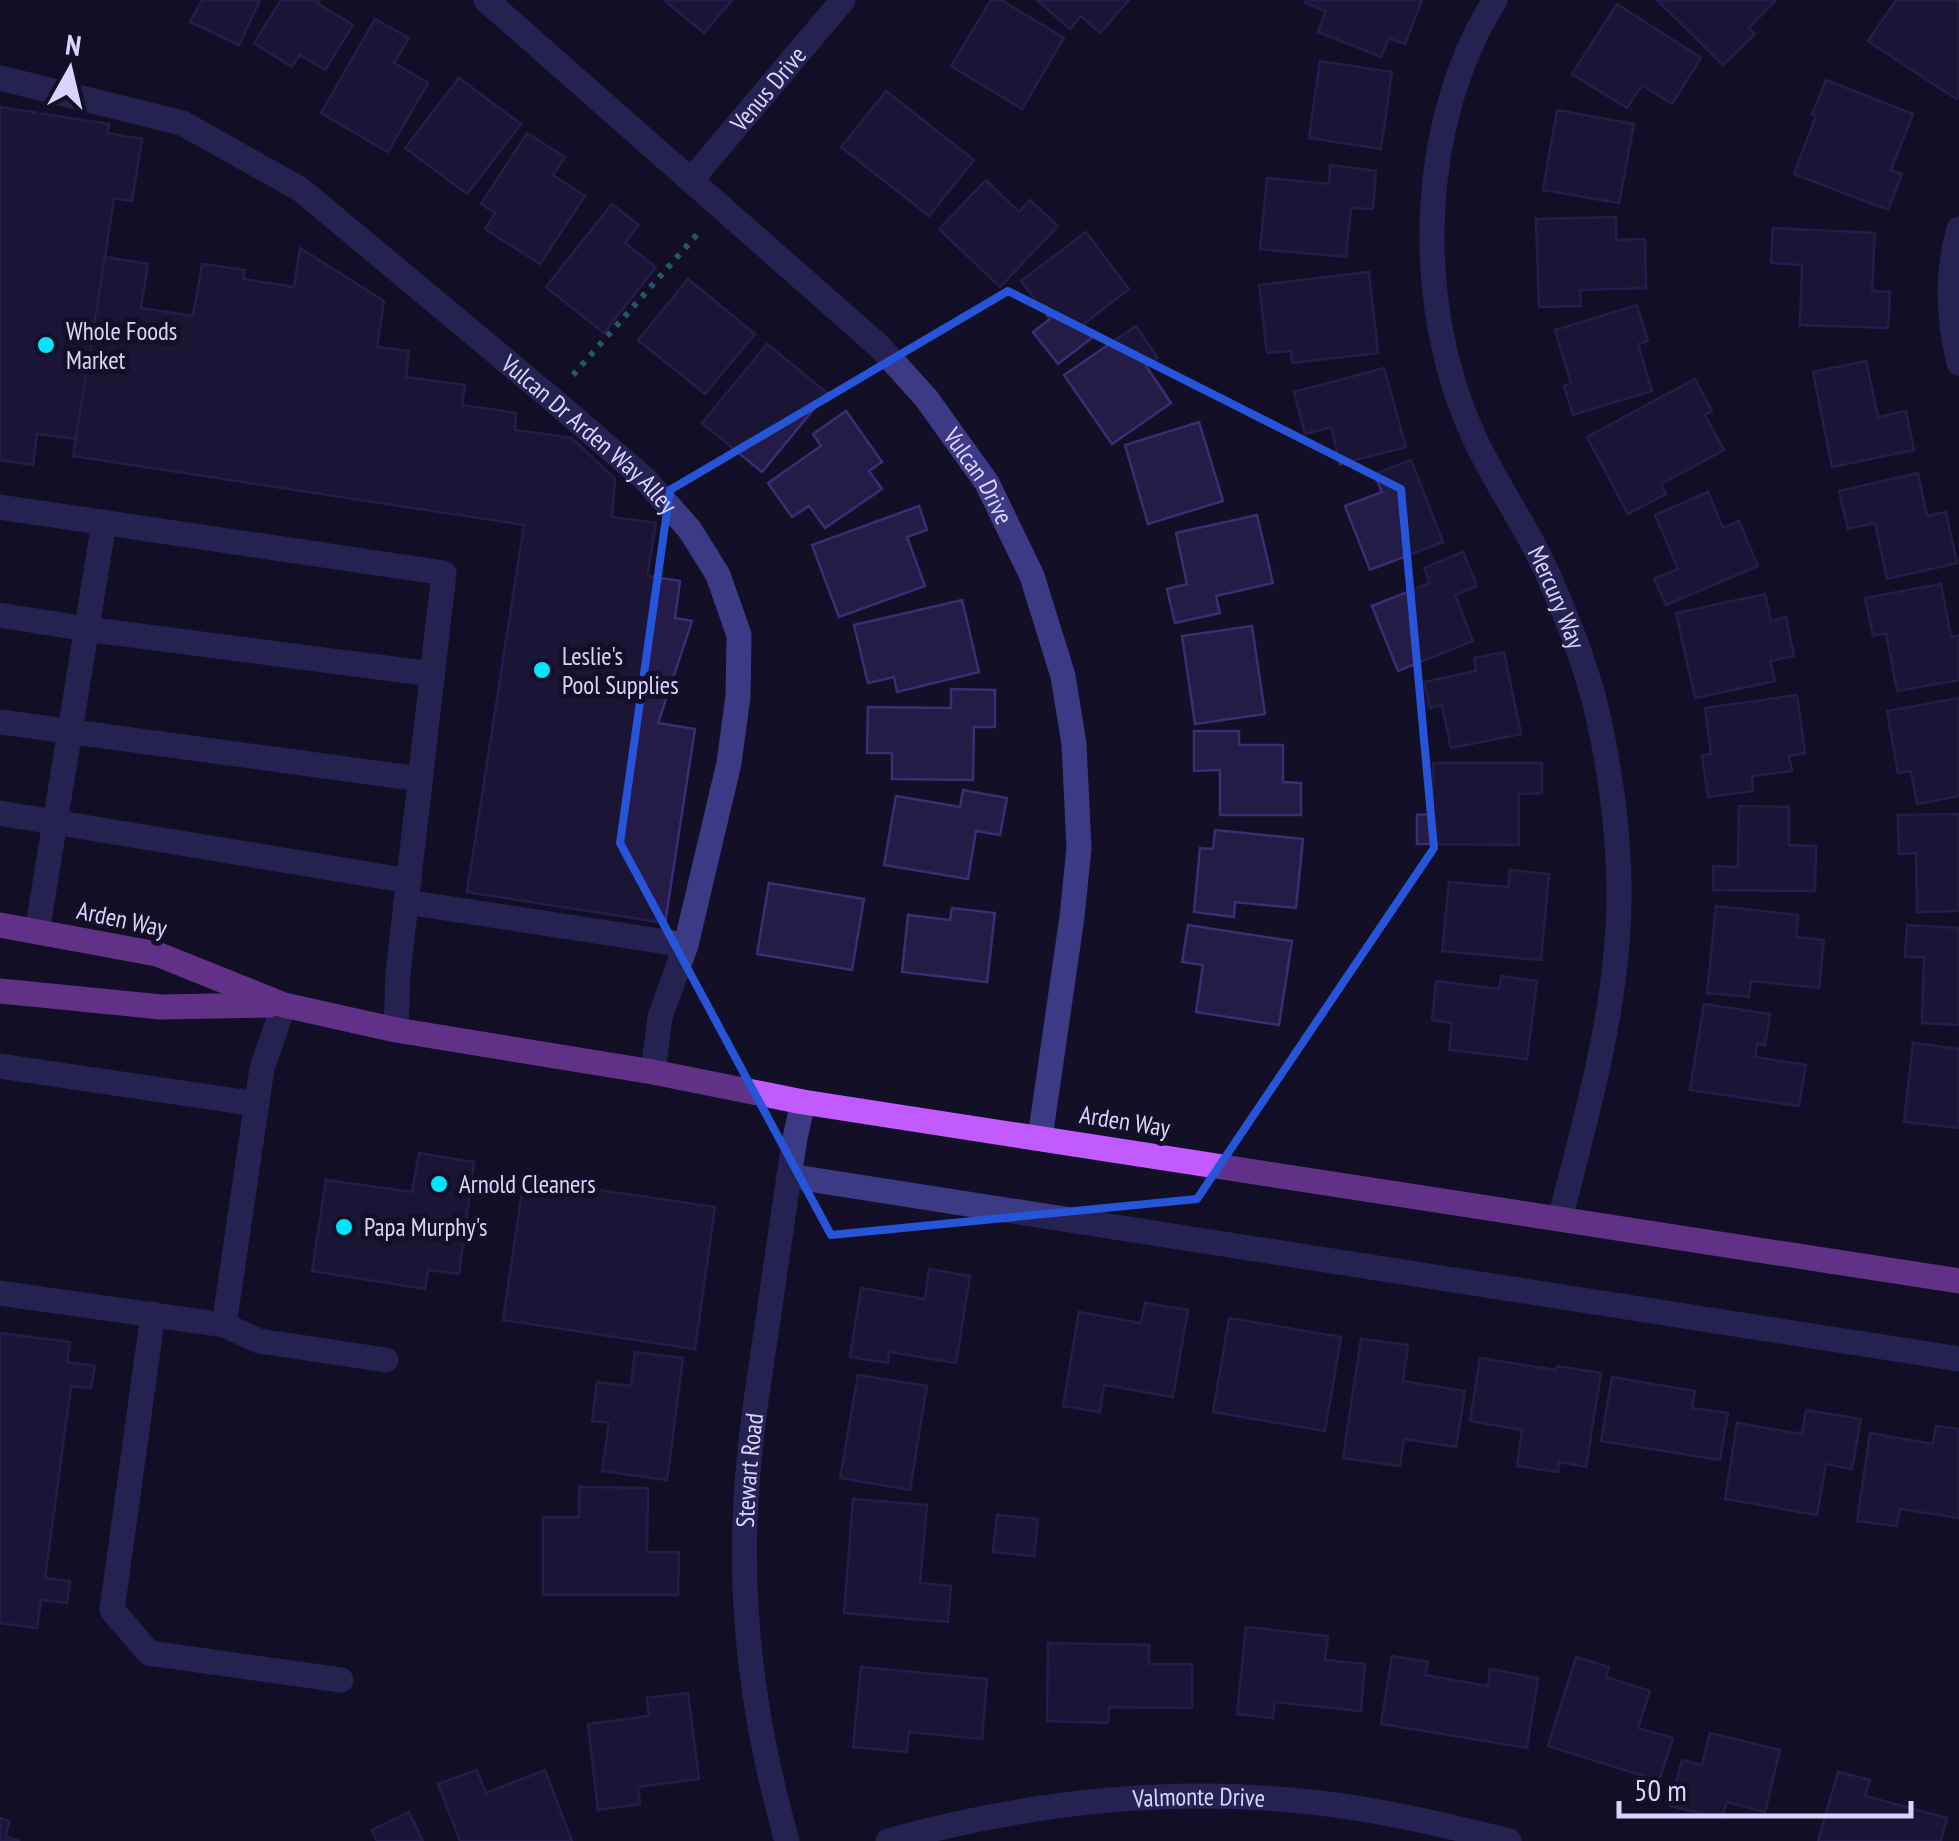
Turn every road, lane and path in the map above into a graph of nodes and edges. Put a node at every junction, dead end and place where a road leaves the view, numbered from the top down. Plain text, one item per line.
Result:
1 (486, 0) edge
2 (843, 0) edge
3 (1496, 0) edge
4 (0, 78) edge
5 (692, 179) junction
6 (722, 206) junction
7 (1959, 229) edge
8 (1959, 364) edge
9 (552, 399) junction
10 (0, 507) edge
11 (104, 522) junction
12 (0, 615) edge
13 (86, 630) junction
14 (432, 674) junction
15 (0, 722) edge
16 (70, 733) junction
17 (420, 779) junction
18 (0, 813) edge
19 (55, 821) junction
20 (407, 892) junction
21 (0, 925) edge
22 (37, 932) junction
23 (686, 945) junction
24 (0, 991) edge
25 (284, 1005) junction
26 (396, 1030) junction
27 (0, 1066) edge
28 (653, 1072) junction
29 (803, 1102) junction
30 (256, 1104) junction
31 (1040, 1138) junction
32 (789, 1176) junction
33 (1560, 1220) junction
34 (1959, 1281) edge
35 (0, 1293) edge
36 (153, 1314) junction
37 (224, 1324) junction
38 (1959, 1359) edge
39 (386, 1360) dead end
40 (341, 1680) dead end
41 (786, 1841) edge
42 (888, 1841) edge
43 (1509, 1841) edge

1 - 5 street, Vulcan Drive
2 - 5 street, Venus Drive
3 - 33 street, Mercury Way
4 - 9 street, Vulcan Dr Arden Way Alley
5 - 6 street, Vulcan Drive
6 - 9 path
6 - 31 street, Vulcan Drive
7 - 8 street
9 - 23 street, Vulcan Dr Arden Way Alley
10 - 11 street
11 - 13 street
11 - 14 street
12 - 13 street
13 - 14 street
13 - 16 street
14 - 17 street
15 - 16 street
16 - 17 street
16 - 19 street
17 - 20 street
18 - 19 street
19 - 20 street
19 - 22 street
20 - 23 street
20 - 26 street
21 - 22 main road, Arden Way
22 - 25 main road, Arden Way
23 - 28 street, Vulcan Dr Arden Way Alley
24 - 25 main road, Arden Way
25 - 26 main road, Arden Way
25 - 30 street
26 - 28 main road, Arden Way
27 - 30 street
28 - 29 main road, Arden Way
29 - 31 main road, Arden Way
29 - 32 street, Stewart Road
30 - 37 street
31 - 33 main road, Arden Way
32 - 38 street
32 - 41 street, Stewart Road
33 - 34 main road, Arden Way
35 - 36 street
36 - 37 street
36 - 40 street
37 - 39 street
42 - 43 street, Valmonte Drive

